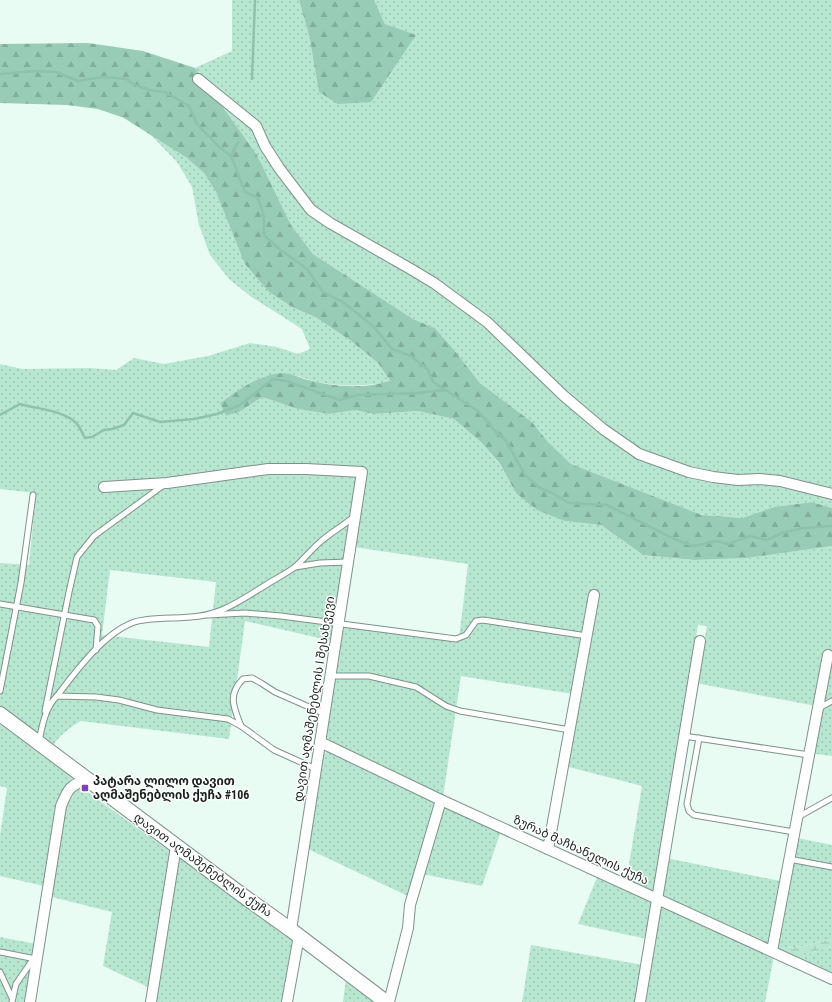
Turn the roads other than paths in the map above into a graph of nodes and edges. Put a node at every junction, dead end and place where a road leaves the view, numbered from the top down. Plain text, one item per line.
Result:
1 (198, 79) dead end
2 (167, 483) junction
3 (104, 487) dead end
4 (832, 494) edge
5 (33, 495) dead end
6 (355, 516) junction
7 (348, 562) junction
8 (294, 567) junction
9 (594, 595) dead end
10 (0, 604) edge
11 (16, 606) junction
12 (65, 615) junction
13 (207, 615) junction
14 (338, 624) junction
15 (587, 636) junction
16 (700, 641) dead end
17 (96, 650) junction
18 (828, 655) dead end
19 (330, 676) junction
20 (0, 691) edge
21 (57, 696) junction
22 (832, 701) edge
23 (818, 708) junction
24 (0, 714) edge
25 (325, 714) junction
26 (44, 718) junction
27 (241, 726) junction
28 (570, 730) junction
29 (684, 736) junction
30 (699, 738) junction
31 (320, 742) junction
32 (38, 743) junction
33 (809, 755) junction
34 (316, 769) junction
35 (87, 779) junction
36 (832, 798) edge
37 (441, 800) junction
38 (797, 818) junction
39 (794, 832) junction
40 (176, 846) junction
41 (548, 849) junction
42 (789, 860) junction
43 (832, 867) edge
44 (657, 899) junction
45 (295, 933) junction
46 (772, 951) junction
47 (0, 952) edge
48 (36, 959) junction
49 (0, 972) edge
50 (832, 979) edge
51 (12, 1000) edge
52 (30, 1002) edge
53 (151, 1002) edge
54 (287, 1002) edge
55 (386, 1002) edge
56 (389, 1002) edge
57 (640, 1002) edge

1 - 4 street
2 - 3 street
2 - 6 street, დავით აღმაშენებლის I შესახვევი
2 - 12 lane
5 - 11 lane
6 - 7 street, დავით აღმაშენებლის I შესახვევი
6 - 8 lane
7 - 8 lane
7 - 14 street, დავით აღმაშენებლის I შესახვევი
8 - 13 lane
9 - 15 street
10 - 11 lane
11 - 12 lane
11 - 20 lane
12 - 17 lane
12 - 26 lane
13 - 14 lane
13 - 17 lane
14 - 15 lane
14 - 19 street, დავით აღმაშენებლის I შესახვევი
15 - 28 street
16 - 29 street
17 - 21 lane
18 - 23 street
19 - 25 street, დავით აღმაშენებლის I შესახვევი
19 - 28 lane
21 - 26 lane
21 - 27 lane
22 - 23 lane
23 - 33 street
24 - 32 street, დავით აღმაშენებლის ქუჩა
25 - 27 lane
25 - 31 street, დავით აღმაშენებლის I შესახვევი
26 - 32 lane
27 - 34 lane
28 - 41 street
29 - 30 lane
29 - 44 street
30 - 33 lane
30 - 39 lane
31 - 34 street, დავით აღმაშენებლის I შესახვევი
31 - 37 street, ზურაბ მაჩხანელის ქუჩა
32 - 35 street, დავით აღმაშენებლის ქუჩა
33 - 38 street
34 - 45 street, დავით აღმაშენებლის I შესახვევი
35 - 40 street, დავით აღმაშენებლის ქუჩა
35 - 48 street
36 - 38 lane
37 - 41 street, ზურაბ მაჩხანელის ქუჩა
37 - 56 street
38 - 39 street
39 - 42 street
40 - 45 street, დავით აღმაშენებლის ქუჩა
40 - 53 street
41 - 44 street, ზურაბ მაჩხანელის ქუჩა
42 - 43 lane
42 - 46 street
44 - 46 street, ზურაბ მაჩხანელის ქუჩა
44 - 57 street
45 - 54 street, დავით აღმაშენებლის I შესახვევი
45 - 55 street, დავით აღმაშენებლის ქუჩა
46 - 50 street, ზურაბ მაჩხანელის ქუჩა
47 - 48 lane
48 - 51 lane
48 - 52 street
49 - 51 lane

